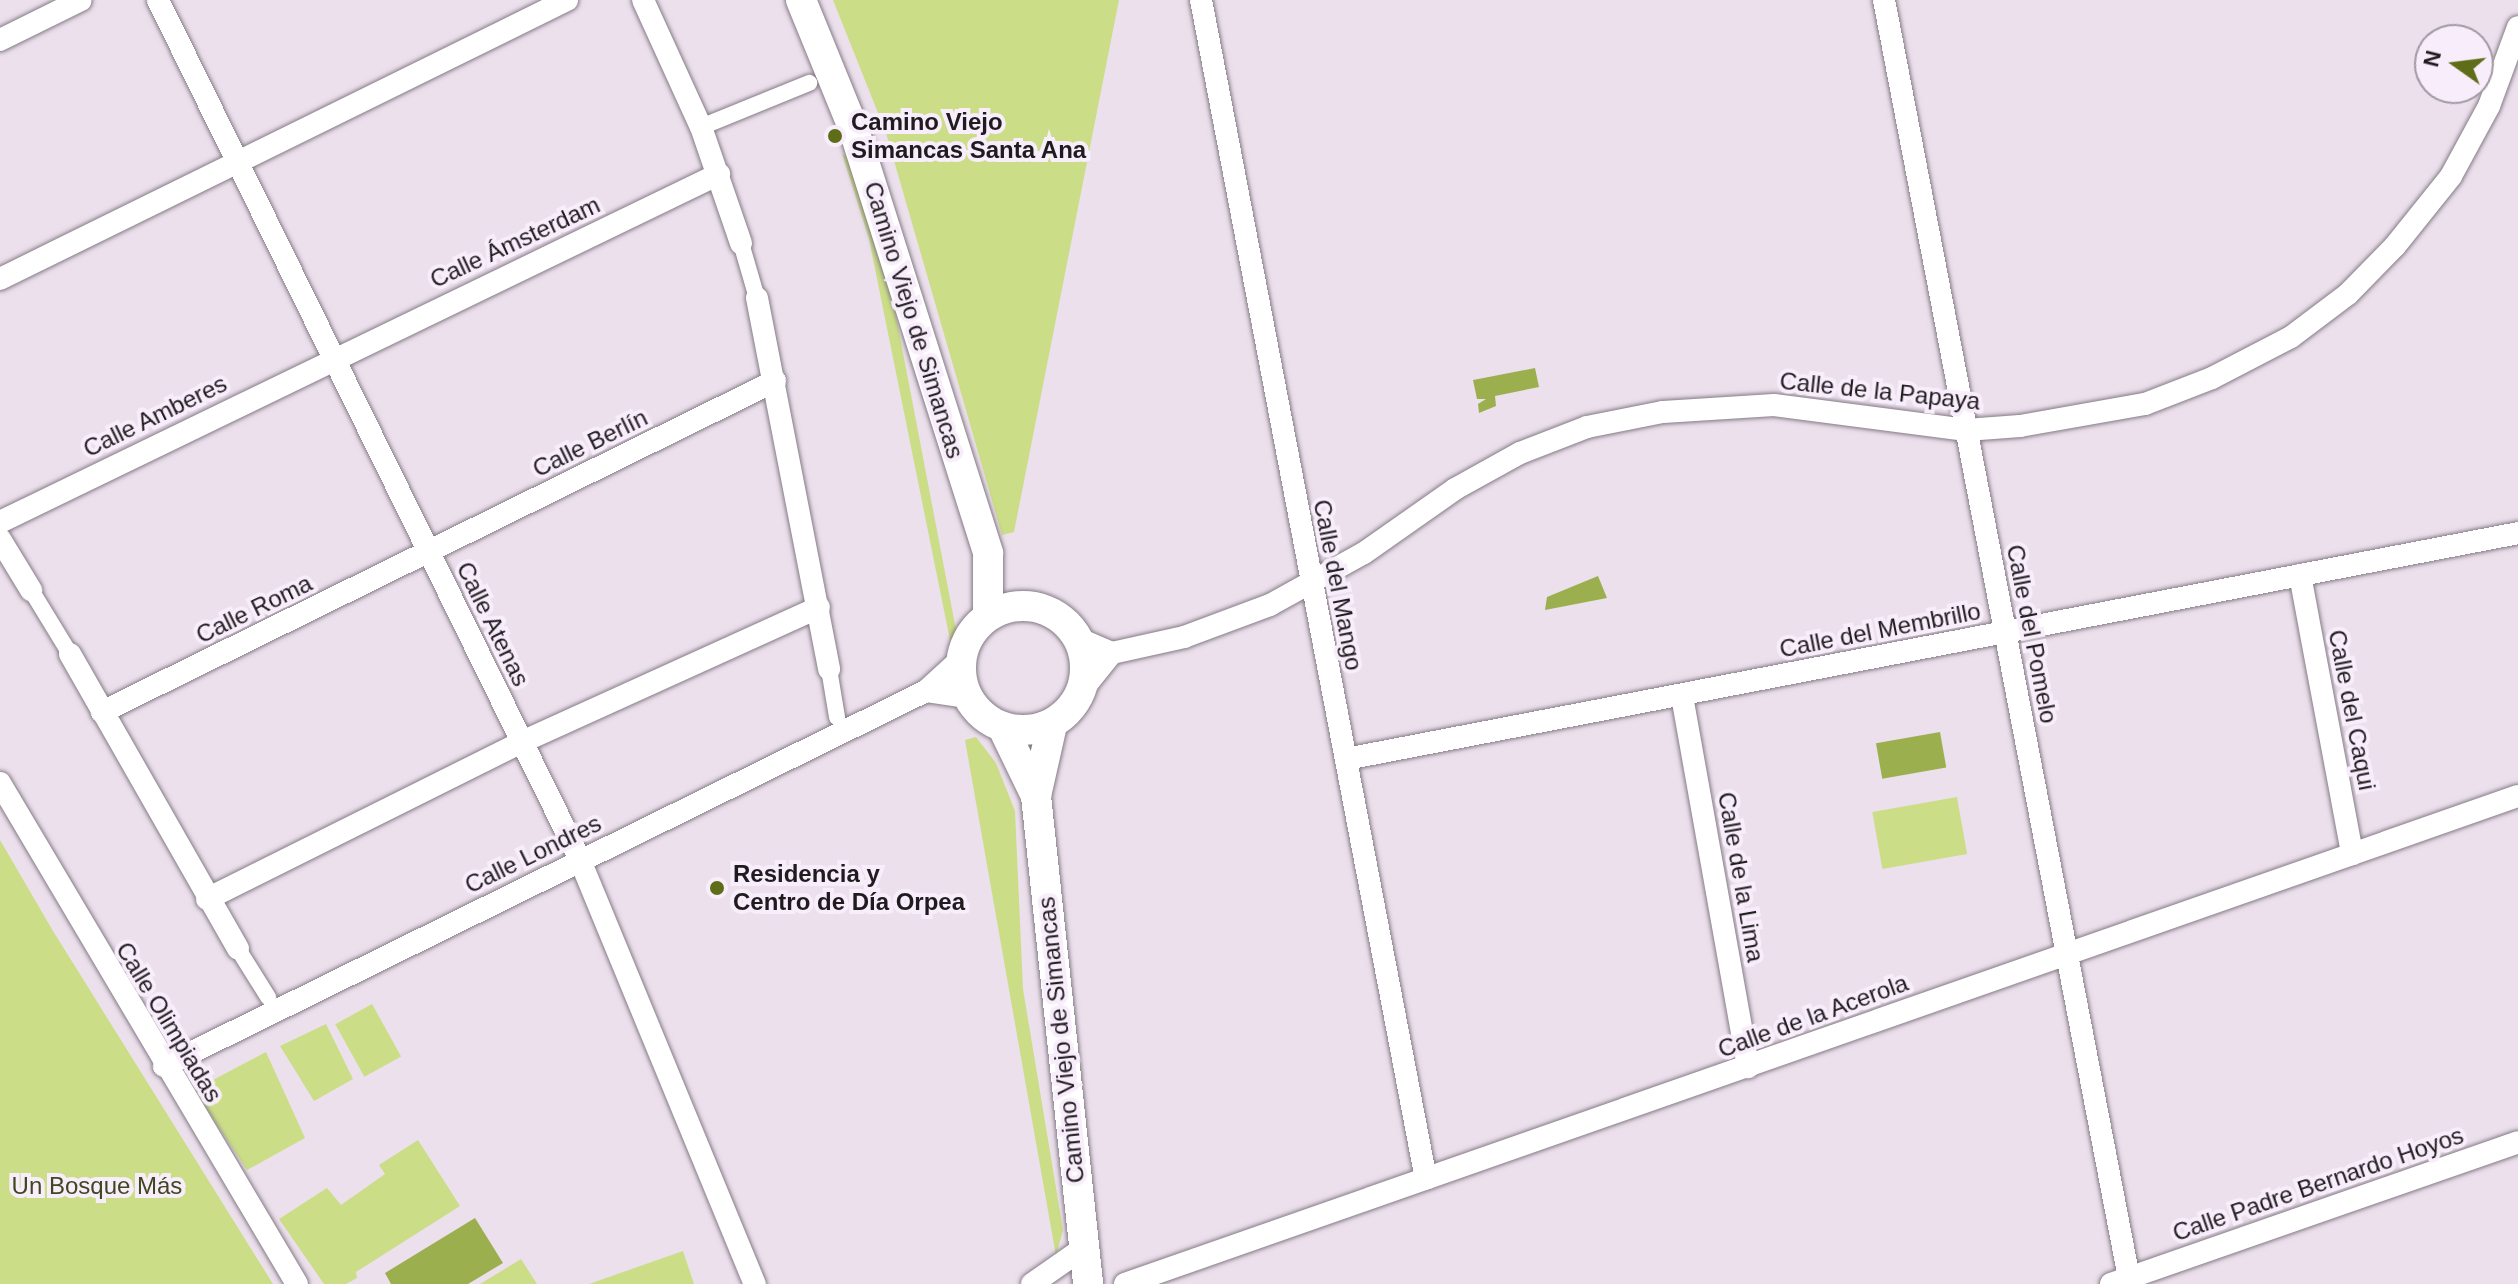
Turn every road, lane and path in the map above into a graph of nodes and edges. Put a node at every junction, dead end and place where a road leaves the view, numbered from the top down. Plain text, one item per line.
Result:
1 (81, 0) edge
2 (158, 0) edge
3 (567, 0) edge
4 (643, 0) edge
5 (801, 0) edge
6 (1201, 0) edge
7 (1884, 0) edge
8 (2518, 27) edge
9 (0, 40) edge
10 (809, 83) dead end
11 (701, 127) junction
12 (238, 163) junction
13 (719, 174) junction
14 (741, 243) joint
15 (0, 279) edge
16 (755, 288) joint
17 (333, 357) junction
18 (775, 381) junction
19 (1966, 430) junction
20 (0, 522) edge
21 (2518, 533) edge
22 (0, 539) edge
23 (429, 552) junction
24 (988, 553) junction
25 (2300, 575) junction
26 (1311, 585) junction
27 (31, 590) joint
28 (819, 607) junction
29 (1031, 607) junction
30 (988, 616) junction
31 (2005, 632) junction
32 (1079, 639) junction
33 (1112, 653) junction
34 (70, 654) joint
35 (961, 659) junction
36 (829, 669) joint
37 (1082, 690) junction
38 (926, 691) junction
39 (1682, 696) junction
40 (967, 697) junction
41 (102, 712) junction
42 (837, 717) dead end
43 (1052, 725) junction
44 (1003, 728) junction
45 (522, 742) junction
46 (1346, 759) junction
47 (0, 783) edge
48 (1036, 796) junction
49 (2518, 796) edge
50 (2352, 854) junction
51 (580, 860) junction
52 (207, 899) junction
53 (238, 949) joint
54 (2066, 953) junction
55 (268, 997) dead end
56 (164, 1066) junction
57 (1748, 1067) junction
58 (2518, 1142) edge
59 (1426, 1179) junction
60 (1082, 1249) junction
61 (2128, 1280) edge
62 (297, 1284) edge
63 (755, 1284) edge
64 (1032, 1284) edge
65 (1088, 1284) edge
66 (1125, 1284) edge

1 - 9 street
2 - 12 street, Calle Atenas
3 - 12 street
4 - 11 street
5 - 24 main road, Camino Viejo de Simancas
6 - 26 street, Calle del Mango
7 - 19 street, Calle del Pomelo
8 - 19 street, Calle de la Papaya
10 - 11 street
11 - 13 street
12 - 15 street
12 - 17 street, Calle Atenas
13 - 14 street
13 - 17 street, Calle Ámsterdam
14 - 16 street
16 - 18 street
17 - 20 street, Calle Amberes
17 - 23 street, Calle Atenas
18 - 23 street, Calle Berlín
18 - 28 street
19 - 26 street, Calle de la Papaya
19 - 31 street, Calle del Pomelo
21 - 25 street, Calle del Membrillo
22 - 27 street
23 - 41 street, Calle Roma
23 - 45 street, Calle Atenas
24 - 29 main road, Camino Viejo de Simancas
24 - 30 main road, Camino Viejo de Simancas
25 - 31 street, Calle del Membrillo
25 - 50 street, Calle del Caqui
26 - 33 street, Calle de la Papaya
26 - 46 street, Calle del Mango
27 - 34 street
28 - 36 street
28 - 45 street
29 - 30 main road
29 - 32 main road
30 - 35 main road
31 - 39 street, Calle del Membrillo
31 - 54 street, Calle del Pomelo
32 - 33 street
32 - 37 main road
33 - 37 street
34 - 41 street
35 - 38 street, Calle Londres
35 - 40 main road
36 - 42 street
37 - 43 main road
38 - 40 street
38 - 51 street, Calle Londres
39 - 46 street, Calle del Membrillo
39 - 57 street, Calle de la Lima
40 - 44 main road
41 - 52 street
43 - 44 main road
43 - 48 main road, Camino Viejo de Simancas
44 - 48 main road, Camino Viejo de Simancas
45 - 51 street, Calle Atenas
45 - 52 street
46 - 59 street, Calle del Mango
47 - 56 street, Calle Olimpiadas
48 - 60 main road, Camino Viejo de Simancas
49 - 50 street, Calle de la Acerola
50 - 54 street, Calle de la Acerola
51 - 56 street, Calle Londres
51 - 63 street, Calle Atenas
52 - 53 street
53 - 55 street
54 - 57 street, Calle de la Acerola
54 - 61 street, Calle del Pomelo
56 - 62 street, Calle Olimpiadas
57 - 59 street, Calle de la Acerola
58 - 61 street, Calle Padre Bernardo Hoyos
59 - 66 street, Calle de la Acerola
60 - 64 street
60 - 65 main road, Camino Viejo de Simancas

